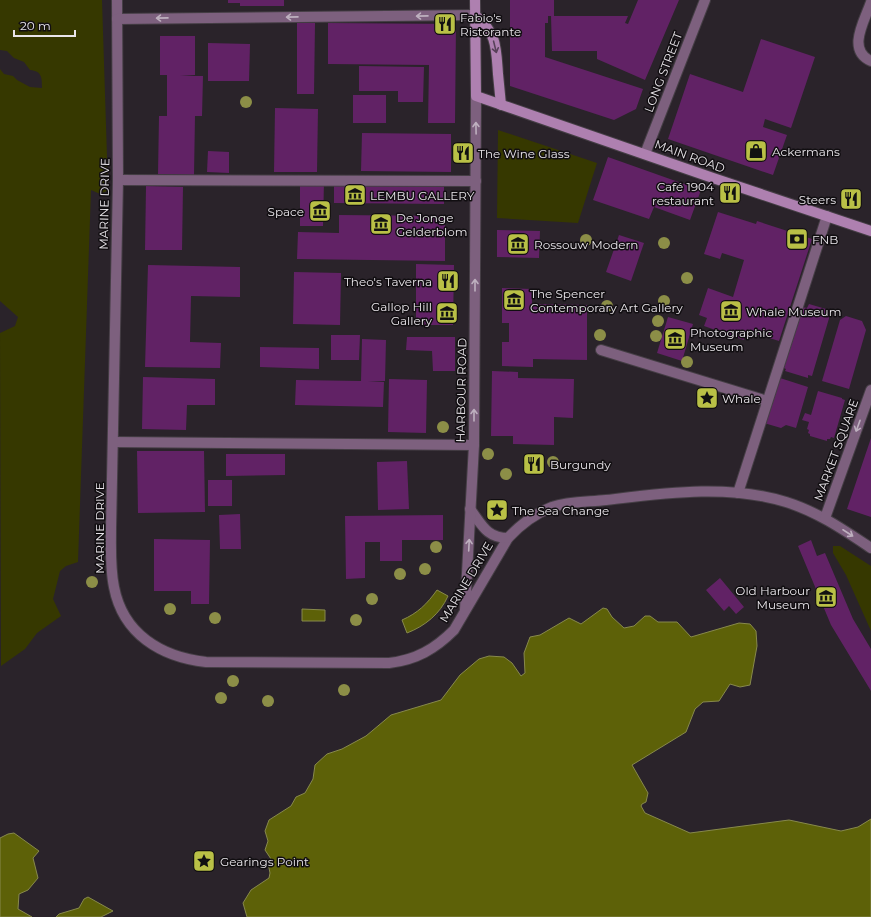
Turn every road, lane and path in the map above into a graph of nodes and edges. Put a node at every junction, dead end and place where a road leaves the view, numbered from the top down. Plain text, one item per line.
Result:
1 (117, 0) edge
2 (475, 0) edge
3 (705, 0) edge
4 (871, 2) edge
5 (475, 15) junction
6 (117, 19) junction
7 (871, 61) edge
8 (476, 96) junction
9 (501, 105) junction
10 (646, 154) junction
11 (118, 180) junction
12 (476, 181) junction
13 (827, 216) junction
14 (871, 231) edge
15 (601, 350) dead end
16 (871, 390) edge
17 (767, 401) junction
18 (113, 442) junction
19 (474, 445) junction
20 (738, 493) junction
21 (470, 509) junction
22 (825, 518) junction
23 (508, 538) junction
24 (871, 548) edge
25 (465, 612) junction

1 - 6 street, MARINE DRIVE
2 - 5 main road
3 - 10 street, LONG STREET
4 - 7 street
5 -> 6 street
5 - 8 main road
5 -> 9 main road
6 - 11 street, MARINE DRIVE
8 - 9 main road, MAIN ROAD
12 -> 8 street, HARBOUR ROAD
9 - 10 main road, MAIN ROAD
10 - 13 main road, MAIN ROAD
11 - 12 street
11 - 18 street, MARINE DRIVE
19 -> 12 street, HARBOUR ROAD
13 - 14 main road, MAIN ROAD
13 - 17 street
15 - 17 street
16 -> 22 street, MARKET SQUARE
17 - 20 street
18 - 19 street
18 - 25 street, MARINE DRIVE
19 - 21 street, HARBOUR ROAD
20 - 22 street, MARINE DRIVE
20 - 23 street, MARINE DRIVE
21 - 23 street, MARINE DRIVE
25 -> 21 street, HARBOUR ROAD
22 -> 24 street, MARINE DRIVE
23 - 25 street, MARINE DRIVE

